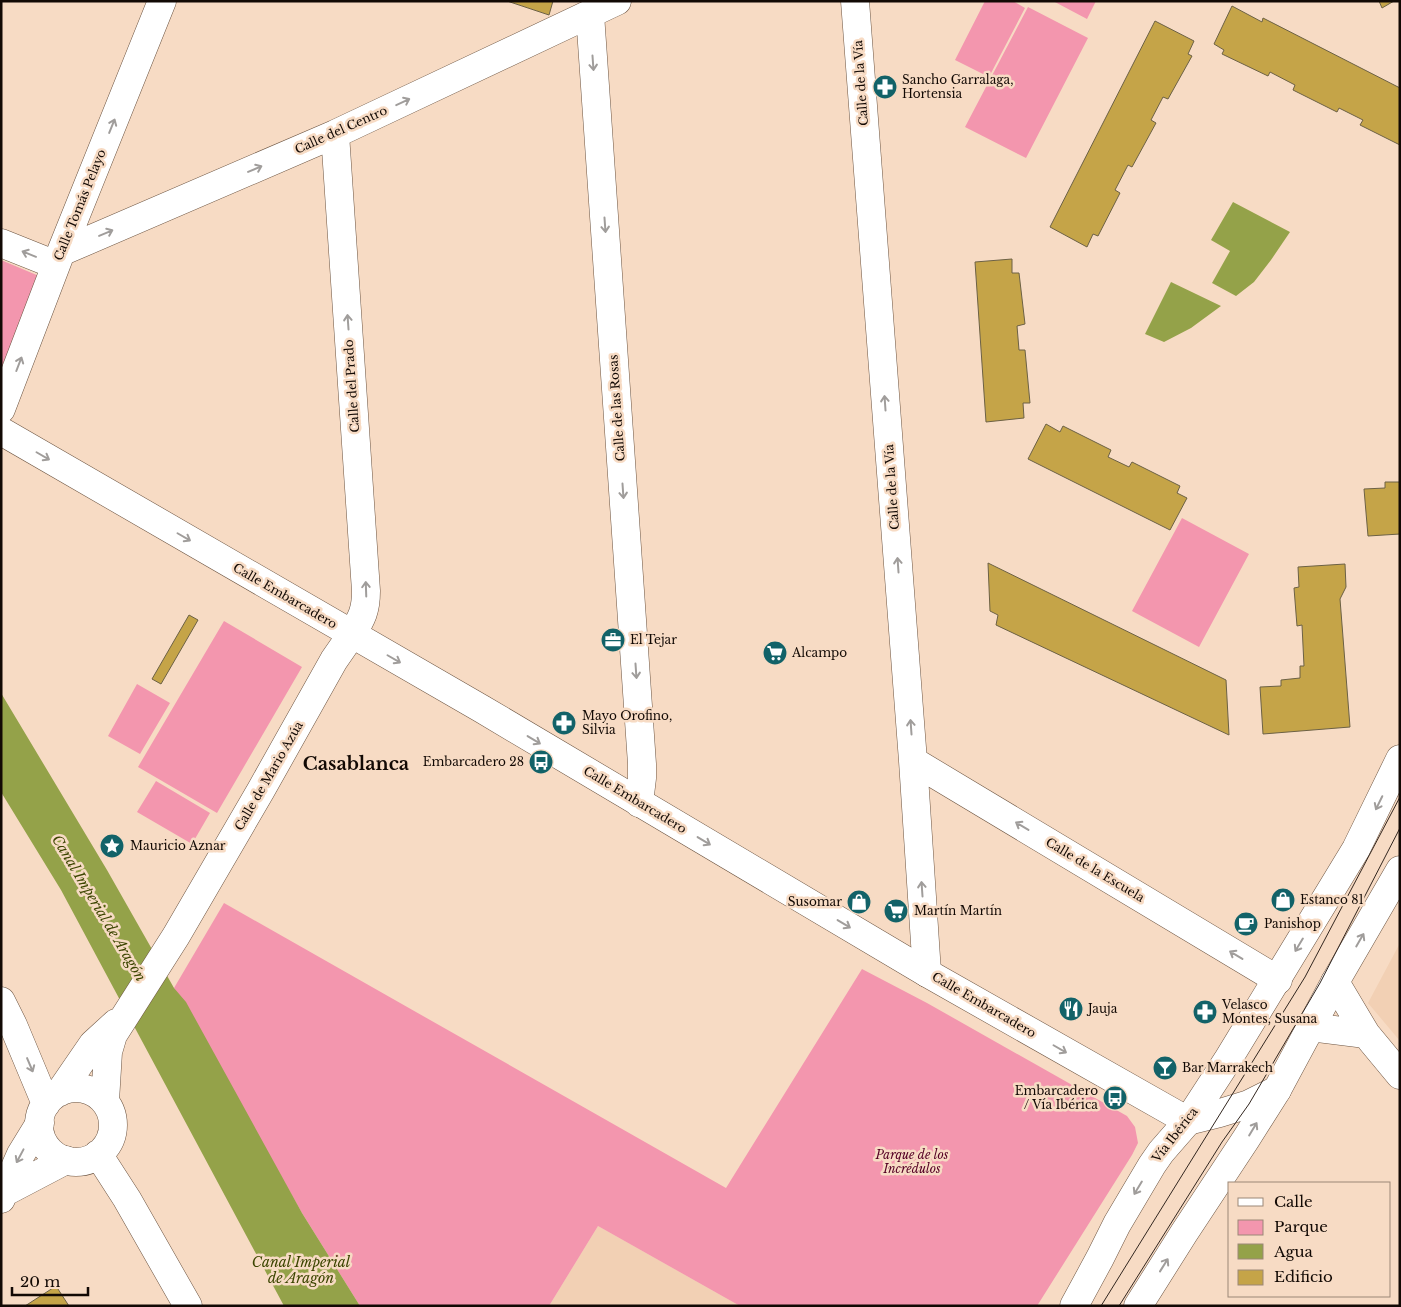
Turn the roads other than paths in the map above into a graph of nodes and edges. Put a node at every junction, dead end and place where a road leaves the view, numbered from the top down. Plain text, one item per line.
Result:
1 (162, 1) edge
2 (617, 1) edge
3 (855, 1) edge
4 (590, 14) junction
5 (335, 134) junction
6 (1, 243) edge
7 (59, 258) junction
8 (1, 409) edge
9 (1, 431) edge
10 (352, 634) junction
11 (1400, 759) edge
12 (913, 761) junction
13 (639, 803) junction
14 (1400, 870) edge
15 (927, 973) junction
16 (1278, 980) junction
17 (1335, 982) junction
18 (1, 1001) edge
19 (124, 1017) junction
20 (1310, 1027) junction
21 (1366, 1034) junction
22 (1400, 1074) edge
23 (1277, 1090) junction
24 (105, 1102) junction
25 (48, 1107) junction
26 (1188, 1121) junction
27 (98, 1154) junction
28 (66, 1160) junction
29 (3, 1195) edge
30 (188, 1306) edge
31 (1074, 1306) edge
32 (1138, 1306) edge

7 -> 1 main road, Calle Tomás Pelayo
2 - 4 main road, Calle del Centro
12 -> 3 main road, Calle de la Vía
5 -> 4 main road, Calle del Centro
4 -> 13 main road, Calle de las Rosas
7 -> 5 main road, Calle del Centro
10 -> 5 main road, Calle del Prado
7 -> 6 main road
8 -> 7 main road, Calle Tomás Pelayo
9 -> 10 main road, Calle Embarcadero
10 -> 13 main road, Calle Embarcadero
10 - 19 main road, Calle de Mario Azúa
11 -> 16 main road, Vía Ibérica
15 -> 12 main road, Calle de la Vía
16 -> 12 main road, Calle de la Escuela
13 -> 15 main road, Calle Embarcadero
17 -> 14 main road
15 -> 26 main road, Calle Embarcadero
16 - 26 main road, Vía Ibérica
17 - 20 main road
17 - 21 main road
18 -> 25 main road
19 - 24 main road, Calle de Mario Azúa
19 - 25 main road, Calle de Mario Azúa
20 - 21 main road
20 - 23 main road
21 - 22 main road
23 - 26 main road
32 -> 23 main road
24 - 25 main road
24 - 27 main road
25 - 28 main road
25 -> 29 main road, Calle de Mario Azúa
26 -> 31 main road, Vía Ibérica
27 - 28 main road
27 - 30 main road
28 - 29 main road

